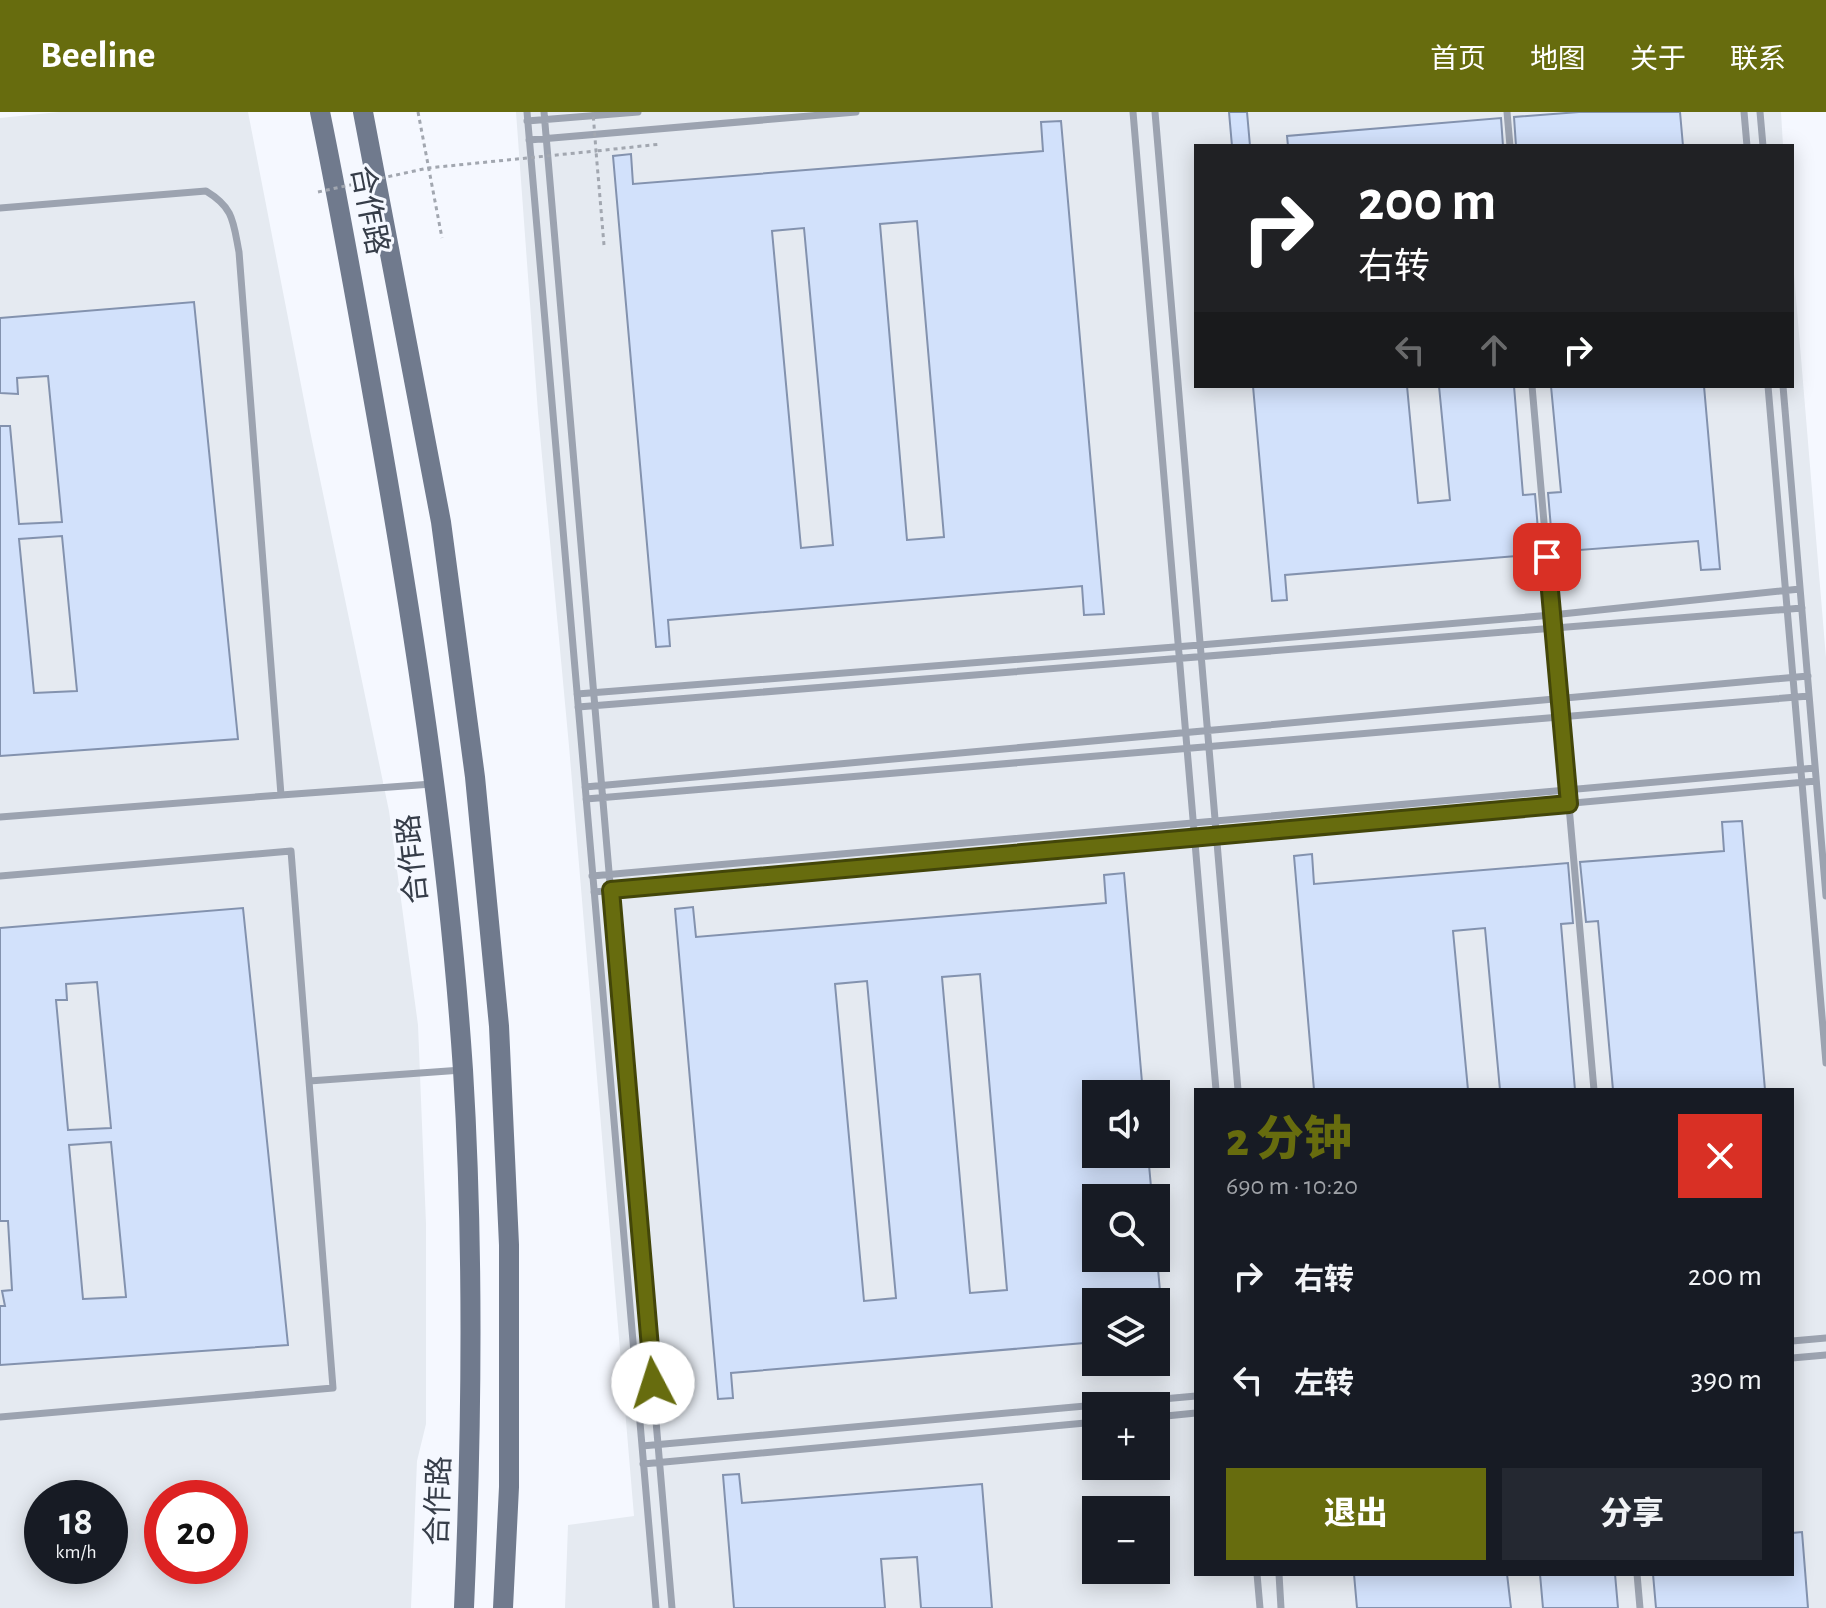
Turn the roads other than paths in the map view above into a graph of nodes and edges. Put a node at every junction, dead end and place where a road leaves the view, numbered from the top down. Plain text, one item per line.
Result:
1 (320, 112) edge
2 (363, 112) edge
3 (638, 112) edge
4 (856, 112) edge
5 (1133, 112) edge
6 (1155, 112) edge
7 (1507, 112) edge
8 (1744, 112) edge
9 (1760, 112) edge
10 (544, 116) edge
11 (527, 117) edge
12 (546, 138) junction
13 (529, 140) junction
14 (1510, 144) edge
15 (1747, 144) edge
16 (1763, 144) edge
17 (0, 208) edge
18 (1532, 388) edge
19 (1768, 388) edge
20 (1783, 388) edge
21 (1800, 589) junction
22 (1785, 590) junction
23 (1802, 608) junction
24 (1787, 609) junction
25 (1552, 615) junction
26 (1553, 628) junction
27 (1200, 645) junction
28 (1178, 647) junction
29 (1201, 657) junction
30 (1179, 659) junction
31 (1808, 676) junction
32 (1793, 678) junction
33 (594, 693) junction
34 (577, 694) junction
35 (1809, 696) junction
36 (1794, 697) junction
37 (1560, 699) junction
38 (595, 706) junction
39 (578, 707) junction
40 (1561, 717) junction
41 (1207, 731) junction
42 (1185, 733) junction
43 (1209, 747) junction
44 (1187, 748) junction
45 (1815, 768) junction
46 (1801, 769) junction
47 (1816, 781) junction
48 (1802, 783) junction
49 (434, 784) junction
50 (602, 785) junction
51 (585, 787) junction
52 (1568, 790) junction
53 (281, 795) junction
54 (603, 798) junction
55 (586, 799) junction
56 (1569, 804) junction
57 (0, 817) edge
58 (1215, 821) junction
59 (1193, 822) junction
60 (1216, 836) junction
61 (1194, 838) junction
62 (609, 874) junction
63 (0, 876) edge
64 (592, 876) junction
65 (611, 890) junction
66 (594, 892) junction
67 (1826, 896) edge
68 (1826, 1063) edge
69 (463, 1070) junction
70 (309, 1081) junction
71 (1216, 1088) edge
72 (1238, 1088) edge
73 (1594, 1088) edge
74 (1826, 1338) edge
75 (1794, 1341) edge
76 (1826, 1355) edge
77 (1794, 1358) edge
78 (1194, 1396) edge
79 (1194, 1413) edge
80 (1170, 1416) edge
81 (0, 1417) edge
82 (1082, 1423) edge
83 (658, 1445) junction
84 (642, 1446) junction
85 (660, 1463) junction
86 (643, 1464) junction
87 (1257, 1576) edge
88 (1279, 1576) edge
89 (1637, 1576) edge
90 (464, 1608) edge
91 (503, 1608) edge
92 (656, 1608) edge
93 (672, 1608) edge
94 (1260, 1608) edge
95 (1281, 1608) edge
96 (1640, 1608) edge

1 - 49 main road, 合作路
2 - 91 main road, 合作路
3 - 10 lane
4 - 12 lane
5 - 28 lane
6 - 27 lane
7 - 14 lane
8 - 15 lane
9 - 16 lane
10 - 11 lane
10 - 12 lane
11 - 13 lane
12 - 13 lane
12 - 33 lane
13 - 34 lane
17 - 53 lane
18 - 25 lane
19 - 22 lane
20 - 21 lane
21 - 22 lane
21 - 23 lane
22 - 24 lane
22 - 25 lane
23 - 24 lane
23 - 31 lane
24 - 26 lane
24 - 32 lane
25 - 26 lane
25 - 27 lane
26 - 29 lane
26 - 37 lane
27 - 28 lane
27 - 29 lane
28 - 30 lane
28 - 33 lane
29 - 30 lane
29 - 41 lane
30 - 38 lane
30 - 42 lane
31 - 32 lane
31 - 35 lane
32 - 36 lane
32 - 37 lane
33 - 34 lane
33 - 38 lane
34 - 39 lane
35 - 36 lane
35 - 45 lane
36 - 40 lane
36 - 46 lane
37 - 40 lane
37 - 41 lane
38 - 39 lane
38 - 50 lane
39 - 51 lane
40 - 43 lane
40 - 52 lane
41 - 42 lane
41 - 43 lane
42 - 44 lane
42 - 50 lane
43 - 44 lane
43 - 58 lane
44 - 54 lane
44 - 59 lane
45 - 46 lane
45 - 47 lane
46 - 48 lane
46 - 52 lane
47 - 48 lane
47 - 67 lane
48 - 56 lane
48 - 68 lane
49 - 53 lane
49 - 69 main road, 合作路
50 - 51 lane
50 - 54 lane
51 - 55 lane
52 - 56 lane
52 - 58 lane
53 - 57 lane
54 - 55 lane
54 - 62 lane
55 - 64 lane
56 - 60 lane
56 - 73 lane
58 - 59 lane
58 - 60 lane
59 - 61 lane
59 - 62 lane
60 - 61 lane
60 - 72 lane
61 - 65 lane
61 - 71 lane
62 - 64 lane
62 - 65 lane
63 - 70 lane
64 - 66 lane
65 - 66 lane
65 - 83 lane
66 - 84 lane
69 - 70 lane
69 - 90 main road, 合作路
70 - 81 lane
74 - 75 lane
76 - 77 lane
78 - 83 lane
79 - 80 lane
82 - 85 lane
83 - 84 lane
83 - 85 lane
84 - 86 lane
85 - 86 lane
85 - 93 lane
86 - 92 lane
87 - 94 lane
88 - 95 lane
89 - 96 lane

